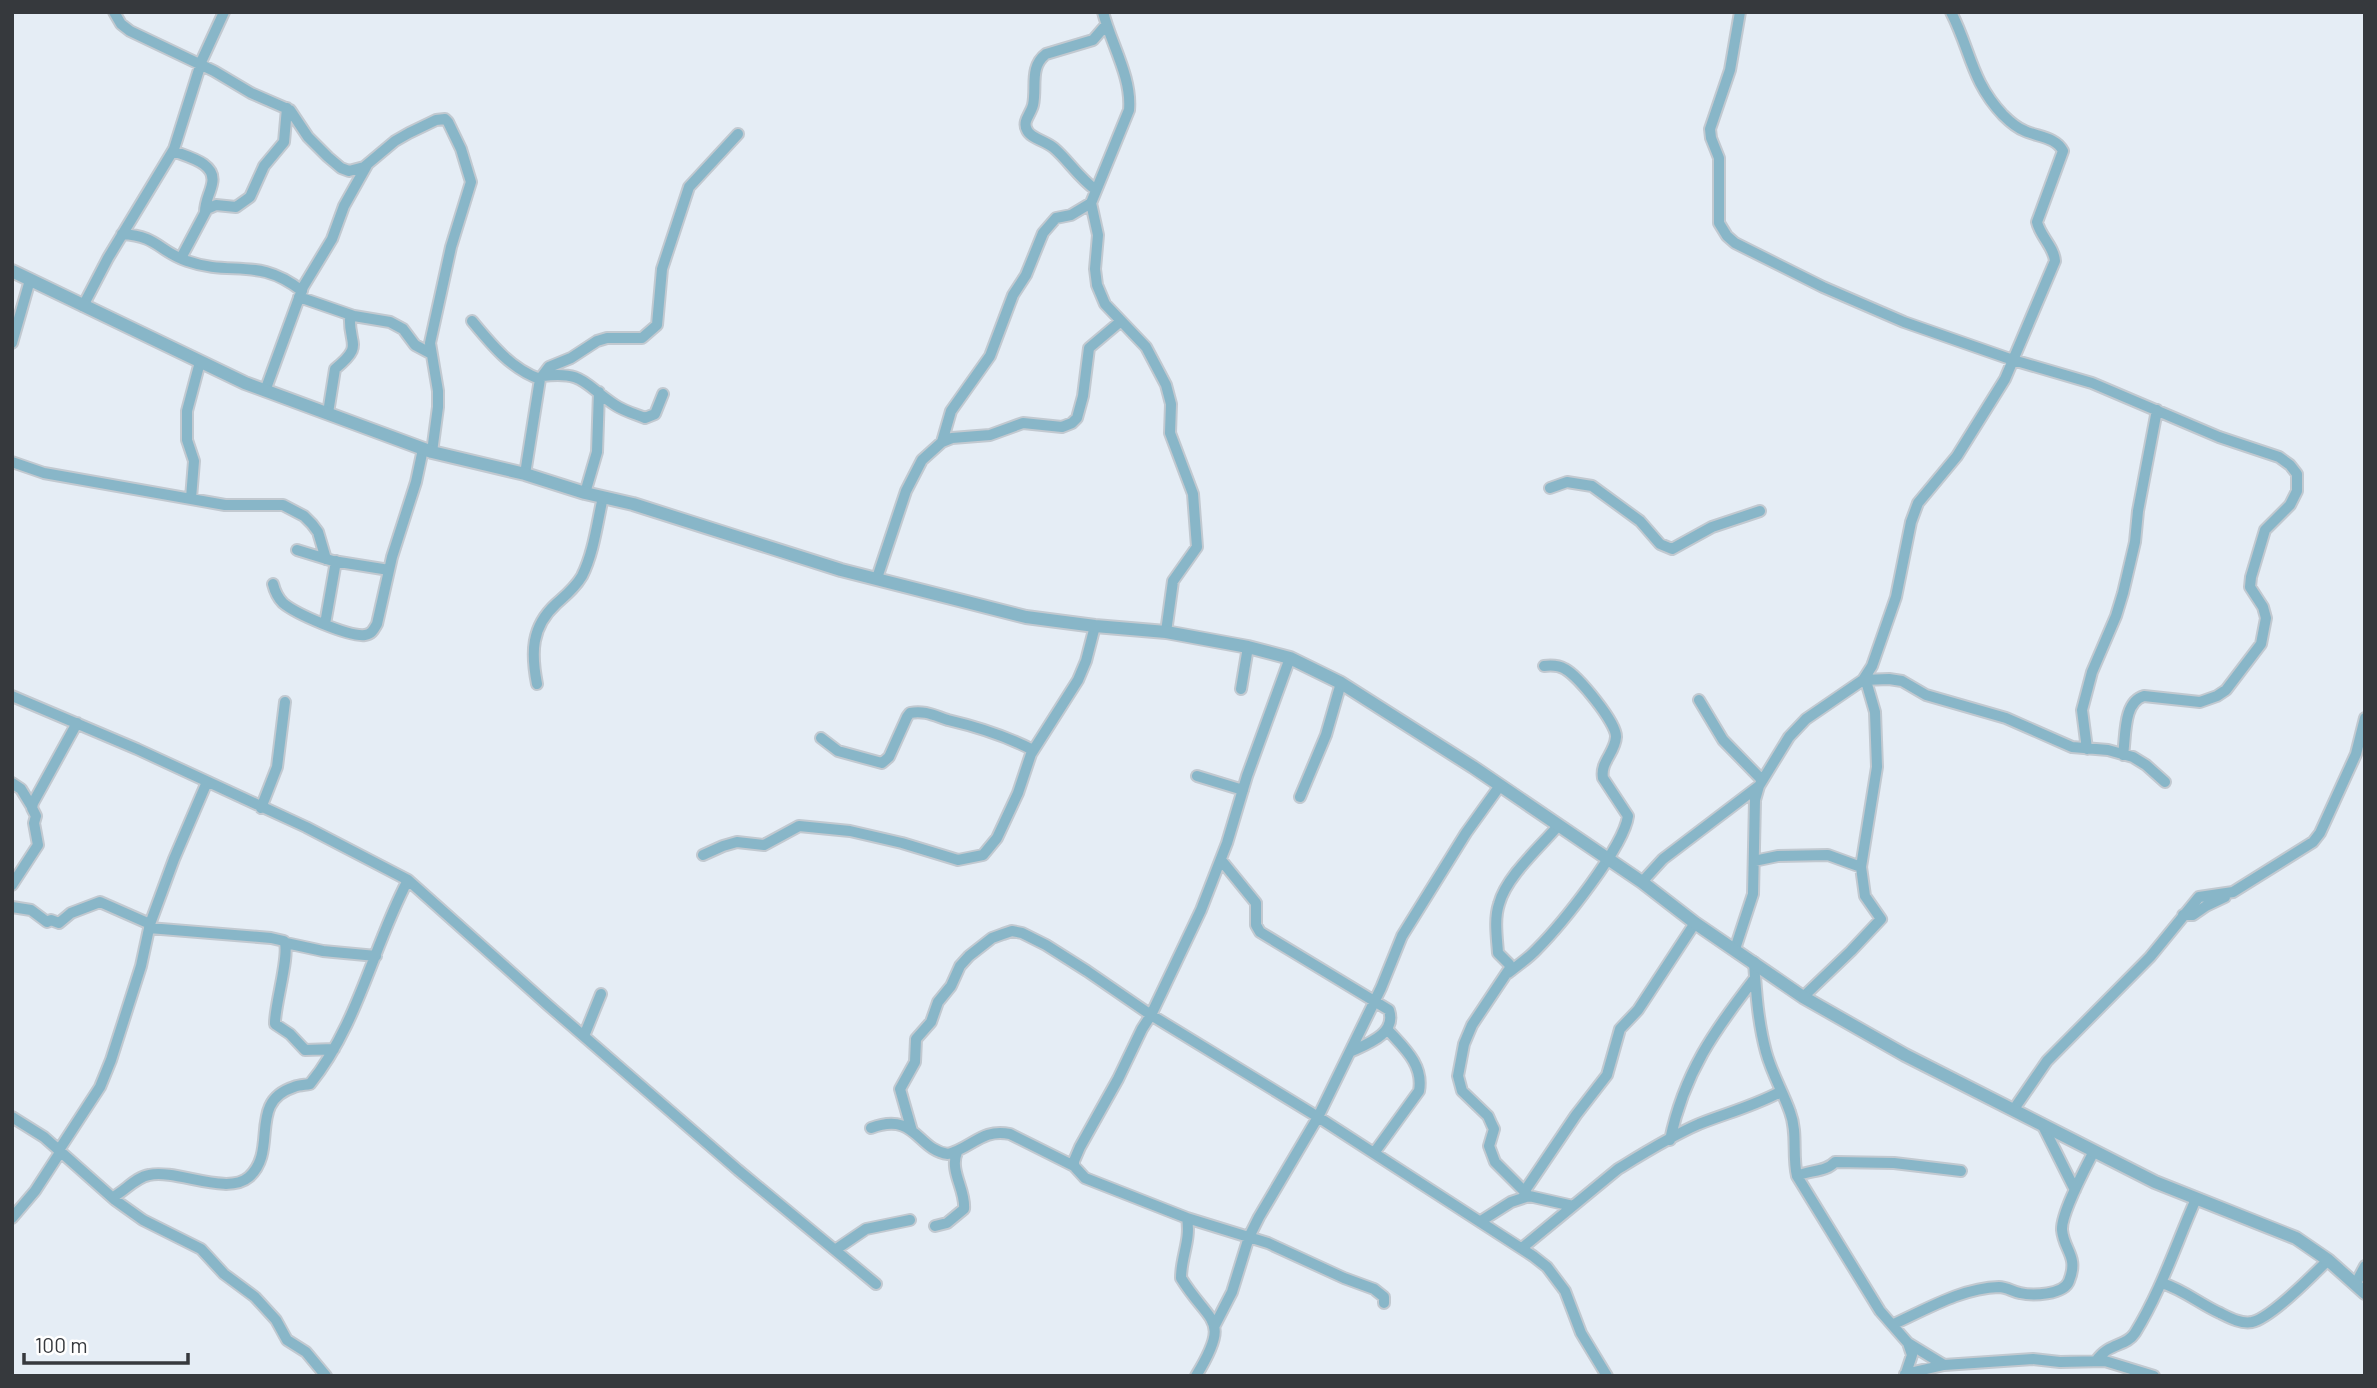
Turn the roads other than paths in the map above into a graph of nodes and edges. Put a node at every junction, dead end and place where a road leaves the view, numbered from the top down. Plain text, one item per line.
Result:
1 (114, 12) edge
2 (224, 12) edge
3 (1103, 12) edge
4 (1740, 12) edge
5 (1951, 12) edge
6 (1106, 24) junction
7 (200, 65) junction
8 (287, 108) junction
9 (738, 134) dead end
10 (173, 151) junction
11 (368, 165) junction
12 (1096, 190) junction
13 (1091, 203) junction
14 (205, 212) junction
15 (122, 234) junction
16 (181, 258) junction
17 (12, 271) edge
18 (30, 280) junction
19 (300, 294) junction
20 (83, 306) junction
21 (350, 315) junction
22 (472, 321) dead end
23 (1121, 321) junction
24 (12, 343) edge
25 (430, 354) junction
26 (2013, 360) junction
27 (200, 362) junction
28 (541, 377) junction
29 (265, 391) junction
30 (599, 392) junction
31 (663, 394) dead end
32 (2157, 410) junction
33 (328, 414) junction
34 (942, 442) junction
35 (428, 450) junction
36 (12, 462) edge
37 (525, 474) junction
38 (1550, 488) dead end
39 (585, 493) junction
40 (603, 497) junction
41 (191, 498) junction
42 (1760, 512) dead end
43 (297, 550) dead end
44 (331, 560) junction
45 (389, 570) junction
46 (877, 578) junction
47 (273, 584) dead end
48 (325, 624) junction
49 (1095, 626) junction
50 (1166, 632) junction
51 (1248, 647) junction
52 (1290, 658) junction
53 (1544, 666) dead end
54 (1864, 680) junction
55 (1341, 683) junction
56 (537, 684) dead end
57 (1241, 689) dead end
58 (12, 696) edge
59 (1699, 700) dead end
60 (285, 702) dead end
61 (2365, 718) edge
62 (77, 723) junction
63 (821, 738) dead end
64 (2087, 749) junction
65 (1033, 750) junction
66 (2123, 755) junction
67 (1197, 776) dead end
68 (207, 782) junction
69 (2165, 782) dead end
70 (12, 783) edge
71 (1761, 783) junction
72 (1499, 787) junction
73 (1243, 790) junction
74 (1300, 797) dead end
75 (32, 807) junction
76 (261, 808) junction
77 (1558, 826) junction
78 (702, 855) dead end
79 (1221, 860) junction
80 (1609, 860) junction
81 (1754, 861) junction
82 (1861, 867) junction
83 (408, 880) junction
84 (1642, 882) junction
85 (12, 885) edge
86 (12, 907) edge
87 (1695, 923) junction
88 (150, 926) junction
89 (286, 943) junction
90 (1735, 949) junction
91 (376, 956) junction
92 (1754, 962) junction
93 (1508, 972) junction
94 (1755, 978) junction
95 (601, 994) dead end
96 (1803, 997) junction
97 (1375, 1000) junction
98 (1151, 1016) junction
99 (1387, 1029) junction
100 (584, 1037) junction
101 (334, 1049) junction
102 (1350, 1052) junction
103 (1780, 1092) junction
104 (2014, 1109) junction
105 (12, 1117) edge
106 (1318, 1117) junction
107 (2042, 1124) junction
108 (871, 1128) dead end
109 (912, 1131) junction
110 (1670, 1140) junction
111 (60, 1150) junction
112 (2094, 1151) junction
113 (957, 1152) junction
114 (1374, 1153) junction
115 (1074, 1166) junction
116 (1961, 1171) dead end
117 (1797, 1176) junction
118 (2075, 1190) junction
119 (1526, 1194) junction
120 (113, 1197) junction
121 (2196, 1199) junction
122 (1573, 1206) junction
123 (12, 1218) edge
124 (1187, 1218) junction
125 (910, 1220) dead end
126 (1481, 1221) junction
127 (935, 1226) dead end
128 (1250, 1237) junction
129 (1522, 1248) junction
130 (835, 1251) junction
131 (2328, 1260) junction
132 (2365, 1266) edge
133 (2162, 1283) junction
134 (876, 1284) dead end
135 (2360, 1288) edge
136 (1384, 1303) dead end
137 (1894, 1324) junction
138 (1215, 1325) junction
139 (1908, 1343) junction
140 (2096, 1361) junction
141 (1944, 1365) junction
142 (1905, 1375) edge
143 (326, 1376) edge
144 (1196, 1376) edge
145 (1607, 1376) edge
146 (2154, 1376) edge

1 - 7 street
2 - 7 street
3 - 6 street
4 - 26 street
5 - 26 street
6 - 12 street
6 - 12 street
7 - 8 street
7 - 10 street
8 - 11 street
8 - 14 street
9 - 28 street
10 - 14 street
10 - 15 street
11 - 19 street
11 - 25 street
12 - 13 street
13 - 23 street
13 - 34 street
14 - 16 street
15 - 16 street
15 - 20 street
16 - 19 street
17 - 18 street
18 - 20 street
18 - 24 street
19 - 21 street
19 - 29 street
20 - 27 street
21 - 25 street
21 - 33 street
22 - 28 street
23 - 34 street
23 - 50 street
25 - 35 street
26 - 32 street
26 - 54 street
27 - 29 street
27 - 41 street
28 - 30 street
28 - 37 street
29 - 33 street
30 - 31 street
30 - 39 street
32 - 64 street
32 - 66 street
33 - 35 street
34 - 46 street
35 - 37 street
35 - 45 street
36 - 41 street
37 - 39 street
38 - 42 street
39 - 40 street
40 - 46 street
40 - 56 street
41 - 44 street
43 - 44 street
44 - 45 street
44 - 48 street
45 - 48 street
46 - 49 street
47 - 48 street
49 - 50 street
49 - 65 street
50 - 51 street
51 - 52 street
51 - 57 street
52 - 55 street
52 - 73 street
53 - 80 street
54 - 64 street
54 - 71 street
54 - 82 street
55 - 72 street
55 - 74 street
58 - 62 street
59 - 71 street
60 - 76 street
61 - 104 street
62 - 68 street
62 - 75 street
63 - 65 street
64 - 66 street
65 - 78 street
66 - 69 street
67 - 73 street
68 - 76 street
68 - 88 street
70 - 75 street
71 - 81 street
71 - 84 street
72 - 77 street
72 - 97 street
73 - 79 street
75 - 85 street
76 - 83 street
77 - 80 street
77 - 93 street
79 - 97 street
79 - 98 street
80 - 84 street
80 - 93 street
81 - 82 street
81 - 90 street
82 - 96 street
83 - 91 street
83 - 100 street
84 - 87 street
86 - 88 street
87 - 90 street
87 - 119 street
88 - 89 street
88 - 111 street
89 - 91 street
89 - 101 street
90 - 92 street
91 - 101 street
92 - 94 street
92 - 96 street
93 - 119 street
94 - 103 street
94 - 110 street
95 - 100 street
96 - 104 street
97 - 99 street
97 - 102 street
98 - 106 street
98 - 109 street
98 - 115 street
99 - 102 street
99 - 114 street
100 - 130 street
101 - 120 street
102 - 106 street
103 - 110 street
103 - 117 street
104 - 107 street
105 - 111 street
106 - 114 street
106 - 128 street
107 - 112 street
107 - 118 street
108 - 109 street
109 - 113 street
110 - 122 street
111 - 120 street
111 - 123 street
112 - 118 street
112 - 121 street
113 - 115 street
113 - 127 street
114 - 126 street
115 - 124 street
116 - 117 street
117 - 137 street
118 - 137 street
119 - 122 street
119 - 126 street
120 - 143 street
121 - 131 street
121 - 133 street
122 - 129 street
124 - 128 street
124 - 138 street
125 - 130 street
126 - 129 street
128 - 136 street
128 - 138 street
129 - 145 street
130 - 134 street
131 - 133 street
131 - 135 street
132 - 135 street
133 - 140 street
137 - 139 street
138 - 144 street
139 - 141 street
139 - 142 street
140 - 141 street
140 - 146 street
141 - 142 street

